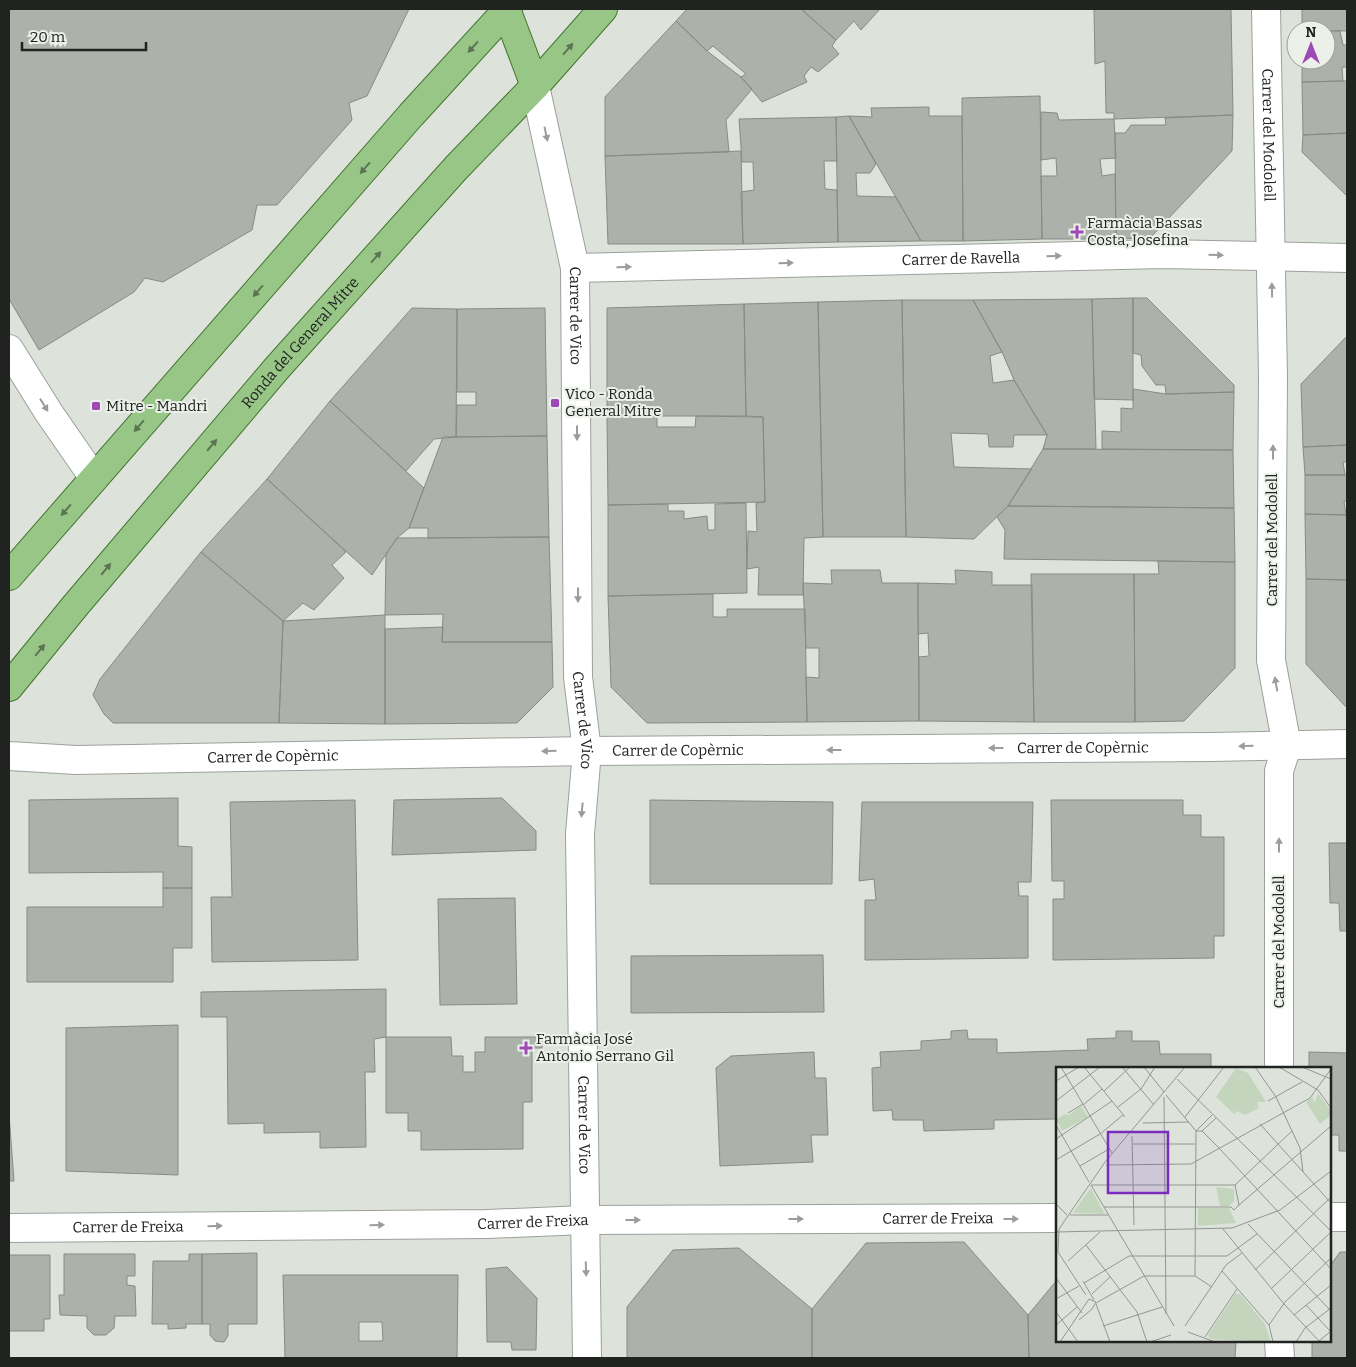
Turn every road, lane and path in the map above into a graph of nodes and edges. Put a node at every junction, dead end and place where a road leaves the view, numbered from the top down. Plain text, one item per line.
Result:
1 (603, 9) edge
2 (1266, 9) edge
3 (506, 10) edge
4 (535, 86) junction
5 (1271, 256) junction
6 (1347, 258) edge
7 (575, 268) junction
8 (9, 349) edge
9 (16, 379) edge
10 (94, 478) junction
11 (9, 576) edge
12 (9, 687) edge
13 (1347, 744) edge
14 (1287, 746) junction
15 (587, 751) junction
16 (9, 756) edge
17 (1279, 1067) edge
18 (1347, 1216) edge
19 (1331, 1217) edge
20 (1056, 1218) edge
21 (584, 1220) junction
22 (9, 1228) edge
23 (1279, 1342) edge
24 (587, 1358) edge
25 (1280, 1358) edge

4 -> 1 main road, Ronda del General Mitre
2 - 5 street, Carrer del Modolell
3 - 4 main road
3 -> 10 main road
4 -> 7 street, Carrer de Vico
12 -> 4 main road, Ronda del General Mitre
5 - 6 street, Carrer de Ravella
7 -> 5 street, Carrer de Ravella
14 -> 5 street, Carrer del Modolell
7 -> 15 street, Carrer de Vico
8 - 9 street
9 -> 10 street
10 -> 11 main road
13 - 14 street, Carrer de Copèrnic
14 -> 15 street, Carrer de Copèrnic
17 -> 14 street, Carrer del Modolell
15 -> 16 street, Carrer de Copèrnic
15 -> 21 street, Carrer de Vico
18 - 19 street
21 -> 20 street, Carrer de Freixa
22 -> 21 street, Carrer de Freixa
21 -> 24 street, Carrer de Vico
23 - 25 street

